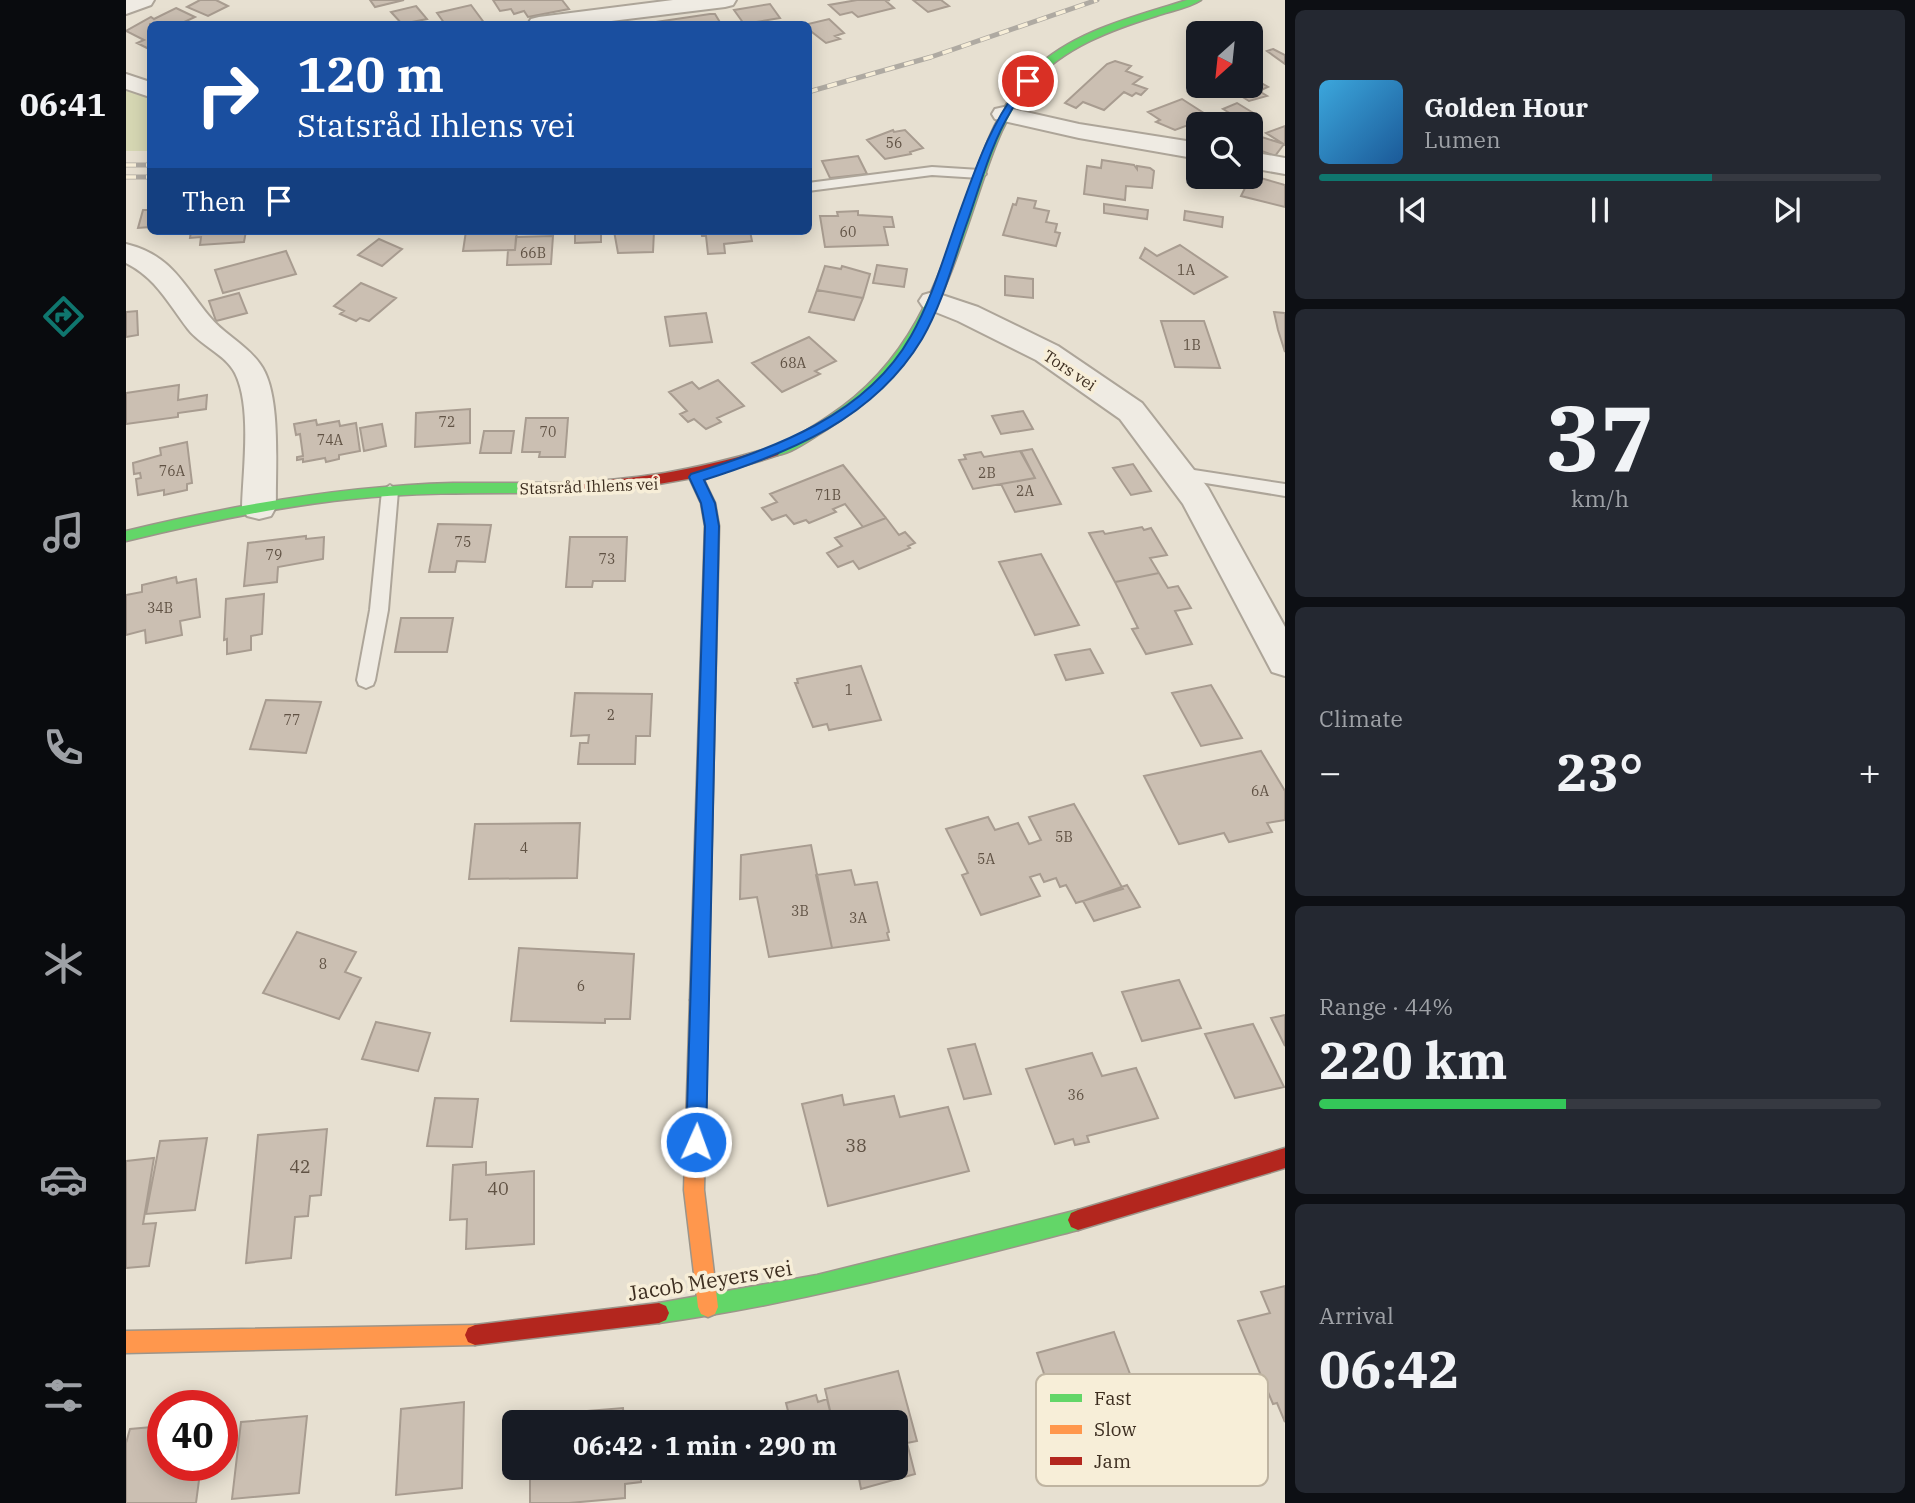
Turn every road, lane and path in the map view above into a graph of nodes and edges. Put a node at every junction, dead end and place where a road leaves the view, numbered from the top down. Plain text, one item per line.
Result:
1 (142, 0) edge
2 (725, 0) edge
3 (1196, 0) edge
4 (126, 7) edge
5 (562, 21) edge
6 (126, 81) edge
7 (147, 89) edge
8 (1004, 114) junction
9 (1186, 149) edge
10 (1263, 162) edge
11 (1285, 166) edge
12 (980, 174) junction
13 (812, 186) edge
14 (126, 252) edge
15 (933, 301) junction
16 (1181, 474) junction
17 (696, 477) junction
18 (1285, 490) edge
19 (390, 491) junction
20 (259, 507) junction
21 (126, 536) edge
22 (1285, 661) edge
23 (366, 680) dead end
24 (1285, 1158) edge
25 (708, 1307) junction
26 (126, 1342) edge

1 - 4 street
2 - 5 street
3 - 8 street, Statsråd Ihlens vei
6 - 7 street
8 - 9 street
8 - 12 street, Statsråd Ihlens vei
10 - 11 street
12 - 13 lane
12 - 15 street, Statsråd Ihlens vei
14 - 20 street
15 - 16 street, Tors vei
15 - 17 street, Statsråd Ihlens vei
16 - 18 lane
16 - 22 street, Tors vei
17 - 19 street, Statsråd Ihlens vei
17 - 25 street
19 - 20 street, Statsråd Ihlens vei
19 - 23 lane
20 - 21 street, Statsråd Ihlens vei
24 - 25 street, Jacob Meyers vei
25 - 26 street, Jacob Meyers vei

